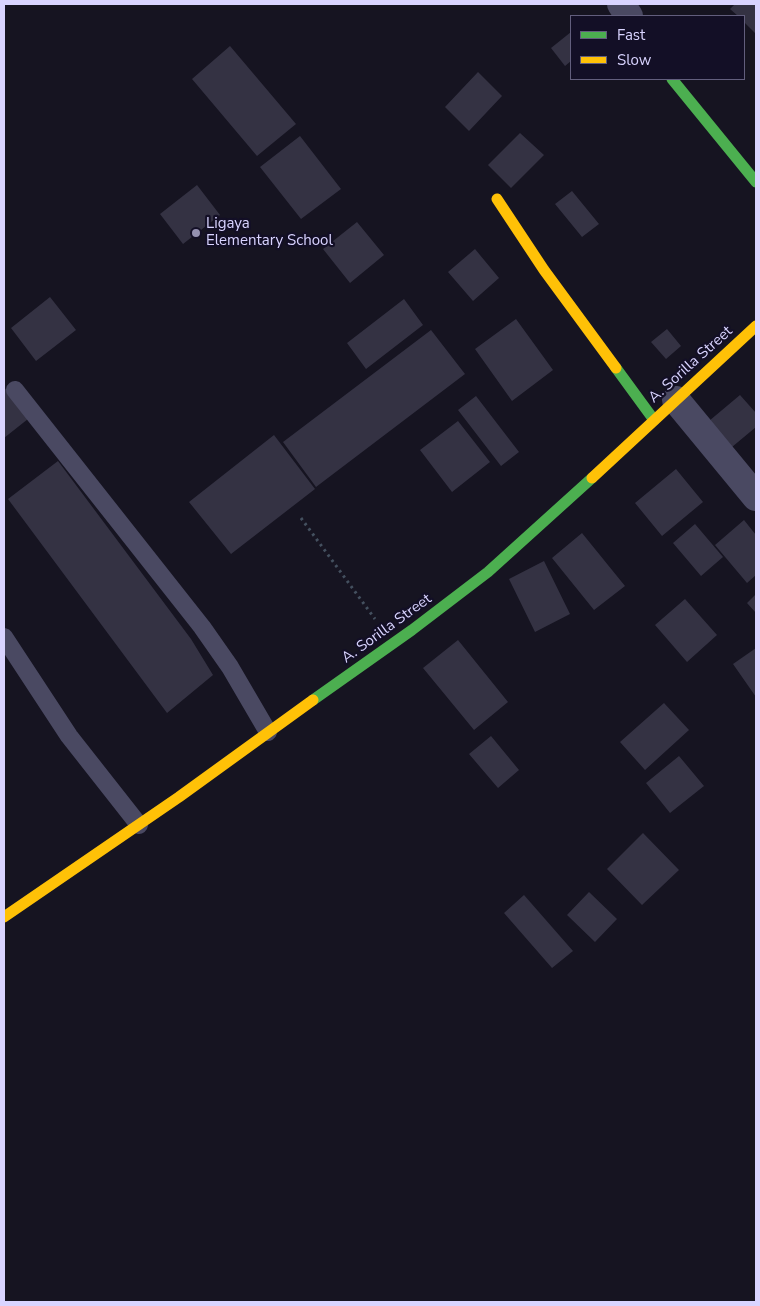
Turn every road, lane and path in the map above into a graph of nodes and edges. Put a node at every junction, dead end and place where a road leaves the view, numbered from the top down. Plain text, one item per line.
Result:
1 (621, 4) edge
2 (628, 15) edge
3 (673, 80) edge
4 (756, 182) edge
5 (497, 199) dead end
6 (756, 326) edge
7 (15, 390) dead end
8 (676, 400) junction
9 (654, 420) junction
10 (756, 498) edge
11 (301, 518) dead end
12 (4, 636) edge
13 (393, 644) junction
14 (268, 732) junction
15 (139, 825) junction
16 (4, 917) edge

1 - 2 street
3 - 4 street
5 - 9 street
6 - 8 street, A. Sorilla Street
7 - 14 lane
8 - 9 street, A. Sorilla Street
8 - 10 street
9 - 13 street, A. Sorilla Street
11 - 13 path
12 - 15 lane
13 - 14 street, A. Sorilla Street
14 - 15 street, A. Sorilla Street
15 - 16 street, A. Sorilla Street

